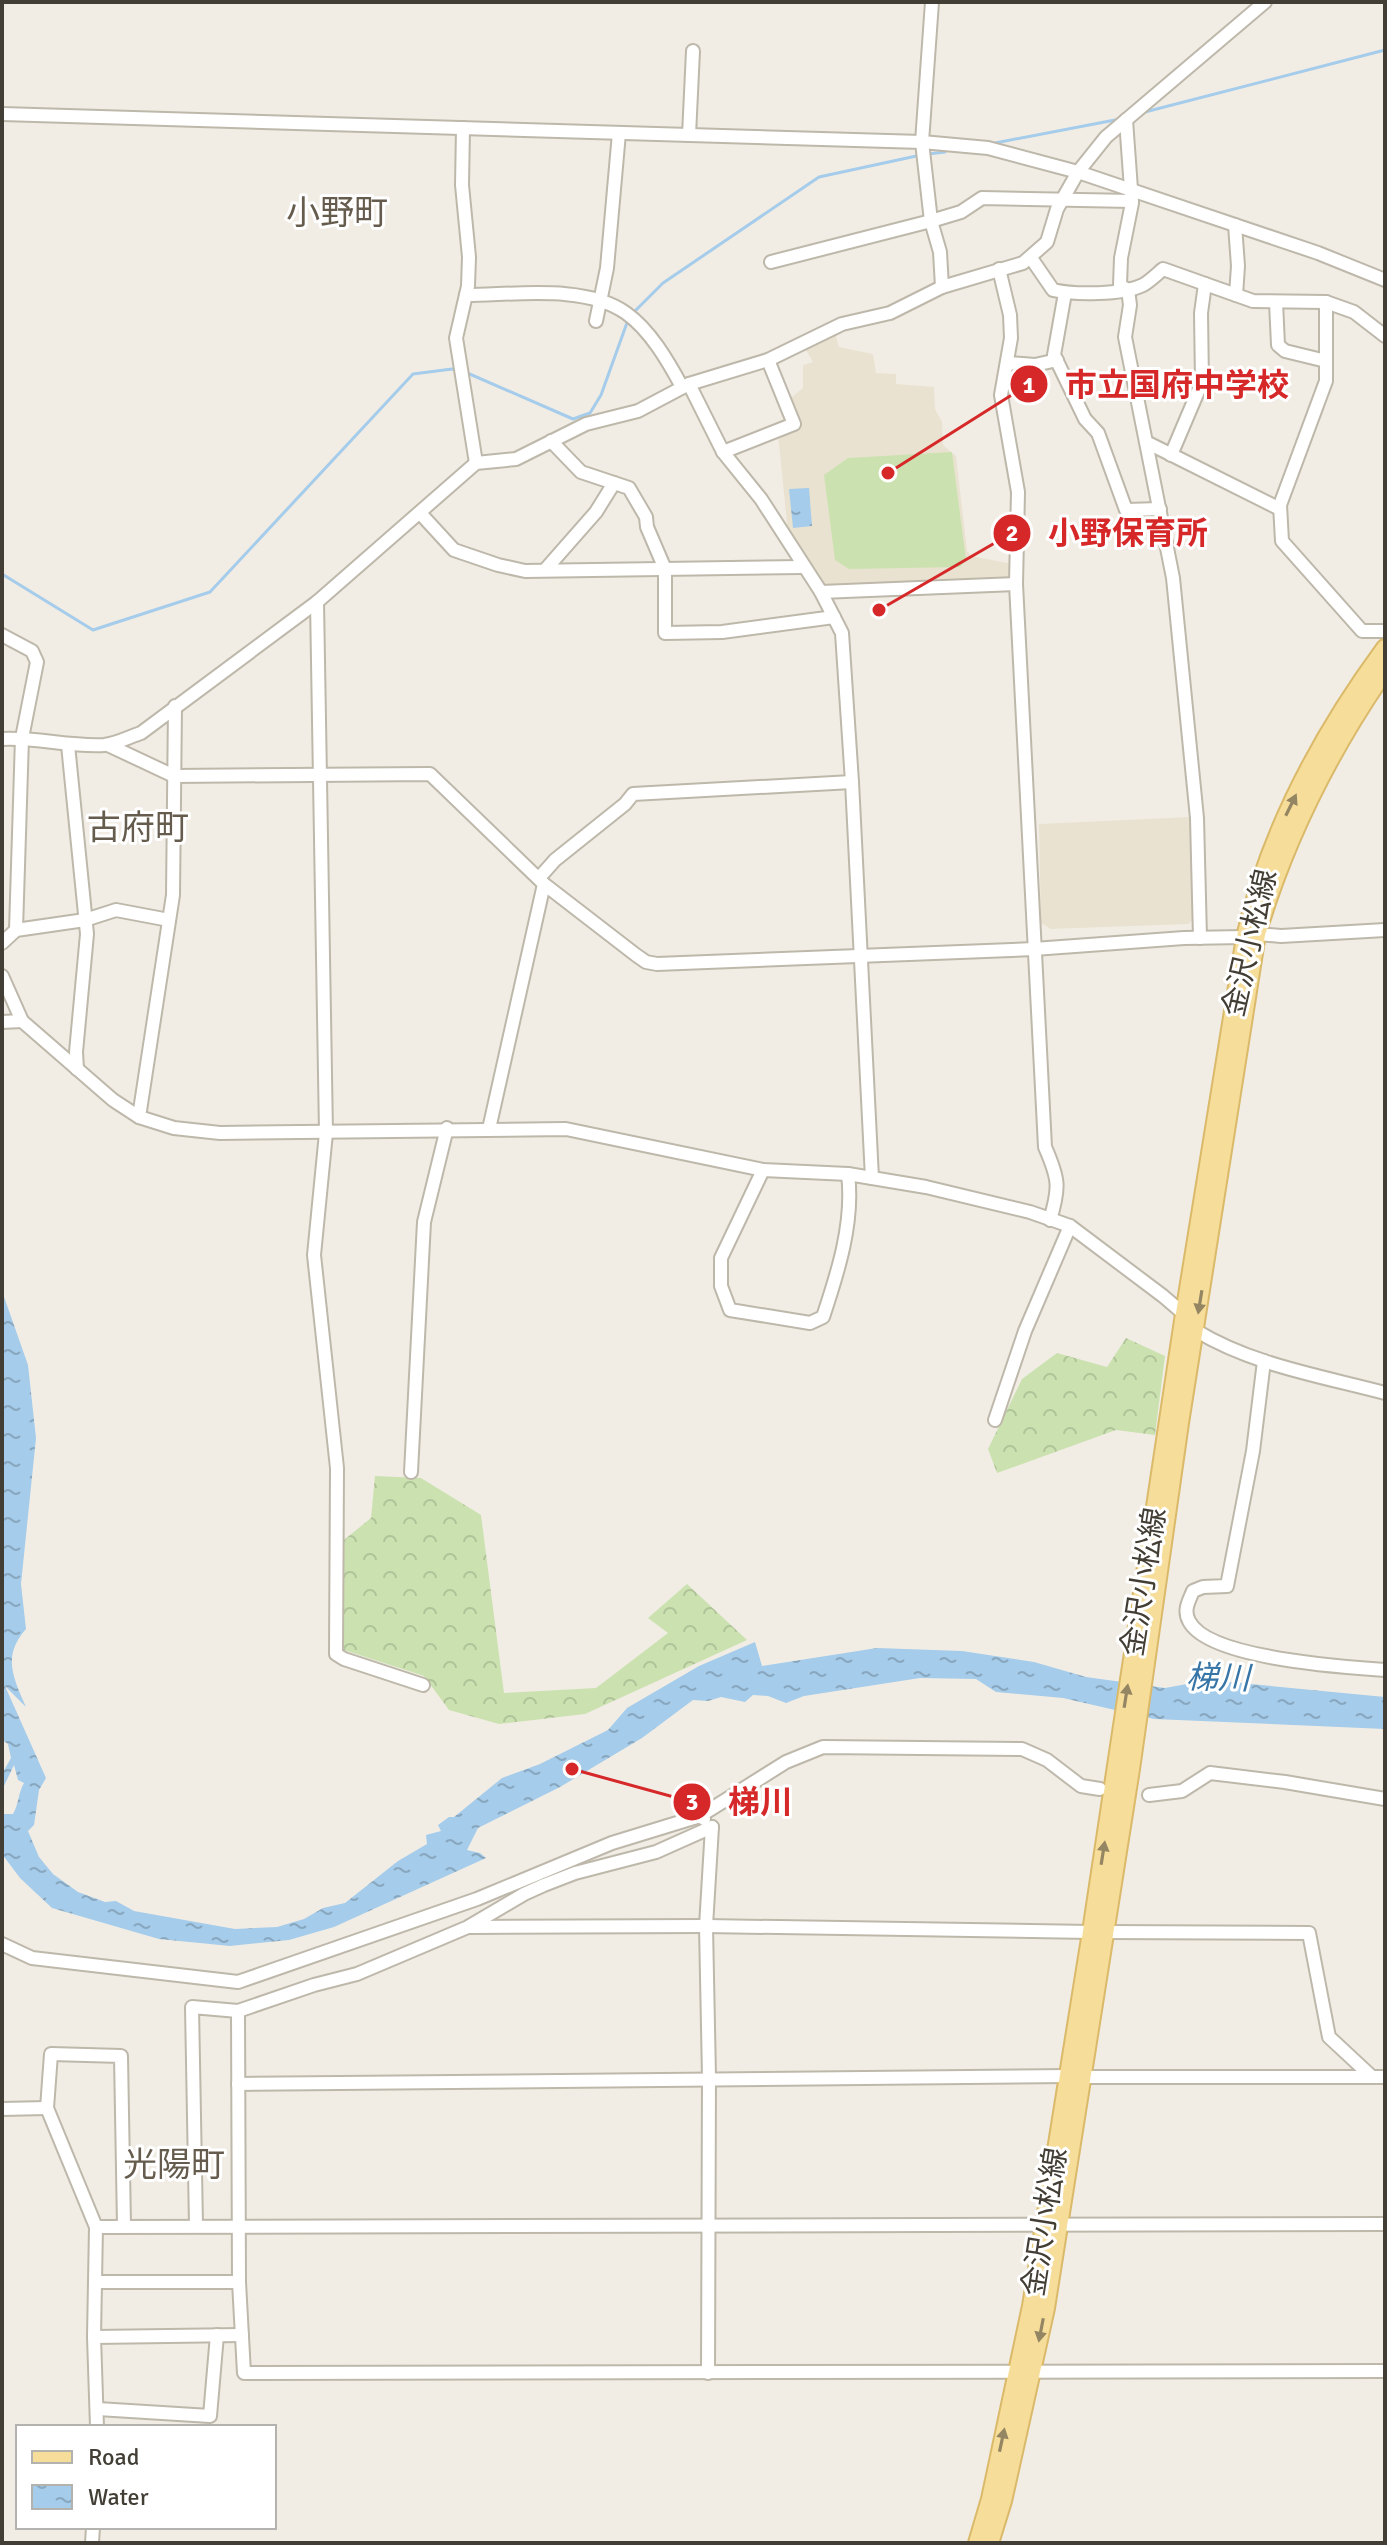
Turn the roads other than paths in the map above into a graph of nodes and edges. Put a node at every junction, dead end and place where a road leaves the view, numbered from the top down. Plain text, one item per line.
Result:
1 (932, 2) edge
2 (1265, 2) edge
3 (693, 51) dead end
4 (2, 114) edge
5 (1126, 120) junction
6 (463, 128) junction
7 (619, 133) junction
8 (689, 135) junction
9 (922, 151) junction
10 (1078, 172) junction
11 (1132, 195) junction
12 (1063, 198) junction
13 (931, 221) junction
14 (1235, 225) junction
15 (1031, 258) junction
16 (771, 262) dead end
17 (999, 269) junction
18 (1385, 280) edge
19 (1205, 284) junction
20 (942, 287) junction
21 (1128, 290) junction
22 (1065, 293) junction
23 (466, 295) junction
24 (1236, 295) junction
25 (602, 302) junction
26 (1276, 302) junction
27 (1326, 302) junction
28 (596, 321) dead end
29 (1385, 336) edge
30 (768, 360) junction
31 (1057, 360) junction
32 (1326, 361) junction
33 (1008, 363) junction
34 (685, 386) junction
35 (551, 441) junction
36 (1148, 443) junction
37 (723, 452) junction
38 (1171, 455) junction
39 (476, 463) junction
40 (614, 483) junction
41 (1160, 509) junction
42 (1280, 509) junction
43 (420, 513) junction
44 (803, 567) junction
45 (665, 569) junction
46 (545, 570) junction
47 (1016, 584) junction
48 (821, 592) junction
49 (317, 602) junction
50 (834, 617) junction
51 (1385, 631) edge
52 (2, 635) edge
53 (1385, 648) edge
54 (1385, 671) edge
55 (175, 706) junction
56 (22, 738) junction
57 (2, 739) edge
58 (68, 745) junction
59 (108, 745) junction
60 (320, 775) junction
61 (174, 776) junction
62 (852, 782) junction
63 (542, 881) junction
64 (85, 920) junction
65 (169, 920) junction
66 (16, 930) junction
67 (1385, 930) edge
68 (1251, 936) junction
69 (1200, 938) junction
70 (2, 943) edge
71 (1034, 949) junction
72 (860, 955) junction
73 (2, 976) edge
74 (22, 1021) junction
75 (2, 1022) edge
76 (77, 1069) junction
77 (139, 1117) junction
78 (447, 1128) junction
79 (489, 1129) junction
80 (326, 1133) junction
81 (763, 1170) junction
82 (848, 1174) junction
83 (872, 1178) junction
84 (1050, 1220) junction
85 (1070, 1226) junction
86 (1184, 1314) junction
87 (1195, 1330) junction
88 (1264, 1361) junction
89 (1385, 1393) edge
90 (995, 1420) dead end
91 (411, 1472) dead end
92 (1145, 1624) junction
93 (1385, 1670) edge
94 (423, 1685) dead end
95 (1100, 1789) dead end
96 (1149, 1795) dead end
97 (1385, 1799) edge
98 (700, 1816) junction
99 (712, 1827) junction
100 (706, 1926) junction
101 (468, 1927) junction
102 (1098, 1932) junction
103 (2, 1944) edge
104 (238, 2011) junction
105 (1075, 2076) junction
106 (1378, 2076) edge
107 (709, 2077) junction
108 (238, 2084) junction
109 (47, 2108) junction
110 (2, 2109) edge
111 (1052, 2224) junction
112 (1385, 2224) edge
113 (196, 2225) junction
114 (708, 2225) junction
115 (124, 2226) junction
116 (240, 2226) junction
117 (96, 2227) junction
118 (96, 2282) junction
119 (239, 2282) junction
120 (217, 2335) junction
121 (242, 2335) junction
122 (94, 2337) junction
123 (1385, 2371) edge
124 (708, 2373) junction
125 (1024, 2373) junction
126 (98, 2409) junction
127 (97, 2425) edge
128 (977, 2543) edge
129 (990, 2543) edge

1 - 9 street
2 - 5 street
3 - 8 street
4 - 6 street
5 - 10 street
5 - 11 street
6 - 7 street
6 - 23 street
7 - 8 street
7 - 25 street
8 - 9 street
9 - 10 street
9 - 13 street
10 - 11 street
10 - 12 street
11 - 12 street
11 - 14 street
11 - 21 street
12 - 13 street
12 - 15 street
13 - 16 street
13 - 20 street
14 - 18 street
14 - 24 street
15 - 17 street
15 - 22 street
17 - 20 street
17 - 33 street
19 - 21 street
19 - 24 street
19 - 38 street
20 - 30 street
21 - 22 street
21 - 36 street
22 - 31 street
23 - 25 street
23 - 39 street
24 - 26 street
25 - 28 street
25 - 34 street
26 - 27 street
26 - 32 street
27 - 29 street
27 - 32 street
30 - 34 street
30 - 37 street
31 - 33 street
31 - 41 street
32 - 42 street
33 - 47 street
34 - 35 street
34 - 37 street
35 - 39 street
35 - 40 street
36 - 38 street
36 - 41 street
37 - 44 street
38 - 42 street
39 - 43 street
40 - 45 street
40 - 46 street
41 - 69 street
42 - 51 street
43 - 46 street
43 - 49 street
44 - 45 street
44 - 48 street
45 - 46 street
45 - 50 street
47 - 48 street
47 - 71 street
48 - 50 street
49 - 55 street
49 - 60 street
50 - 62 street
52 - 56 street
68 -> 53 main road, 金沢小松線
54 - 68 main road, 金沢小松線
55 - 59 street
55 - 61 street
56 - 57 street
56 - 58 street
56 - 66 street
58 - 59 street
58 - 64 street
59 - 61 street
60 - 61 street
60 - 63 street
60 - 80 street
61 - 65 street
62 - 63 street
62 - 72 street
63 - 72 street
63 - 79 street
64 - 65 street
64 - 66 street
64 - 76 street
65 - 77 street
66 - 70 street
67 - 68 street
68 - 69 street
68 - 86 main road, 金沢小松線
68 -> 87 main road, 金沢小松線
69 - 71 street
71 - 72 street
71 - 84 street
72 - 83 street
73 - 74 street
74 - 75 street
74 - 76 street
76 - 77 street
77 - 80 street
78 - 79 street
78 - 80 street
78 - 91 street
79 - 81 street
80 - 94 street
81 - 82 street
81 - 82 street
82 - 83 street
83 - 84 street
84 - 85 street
85 - 86 street
85 - 90 street
86 - 92 main road, 金沢小松線
87 - 88 street
87 - 92 main road, 金沢小松線
88 - 89 street
88 - 93 street
92 - 102 main road, 金沢小松線
95 - 98 street
96 - 97 street
98 - 99 street
98 - 103 street
99 - 100 street
99 - 101 street
100 - 101 street
100 - 102 street
100 - 107 street
101 - 104 street
102 - 105 main road, 金沢小松線
102 - 106 street
104 - 108 street
104 - 113 street
105 - 106 street
105 - 107 street
105 - 111 main road, 金沢小松線
107 - 108 street
107 - 114 street
108 - 116 street
109 - 110 street
109 - 115 street
109 - 117 street
111 - 112 street
111 - 114 street
111 - 125 main road, 金沢小松線
113 - 115 street
113 - 116 street
114 - 116 street
114 - 124 street
115 - 117 street
116 - 119 street
117 - 118 street
118 - 119 street
118 - 122 street
119 - 121 street
120 - 121 street
120 - 122 street
120 - 126 street
121 - 124 street
122 - 126 street
123 - 125 street
124 - 125 street
128 -> 125 main road, 金沢小松線
125 - 129 main road, 金沢小松線
126 - 127 street

